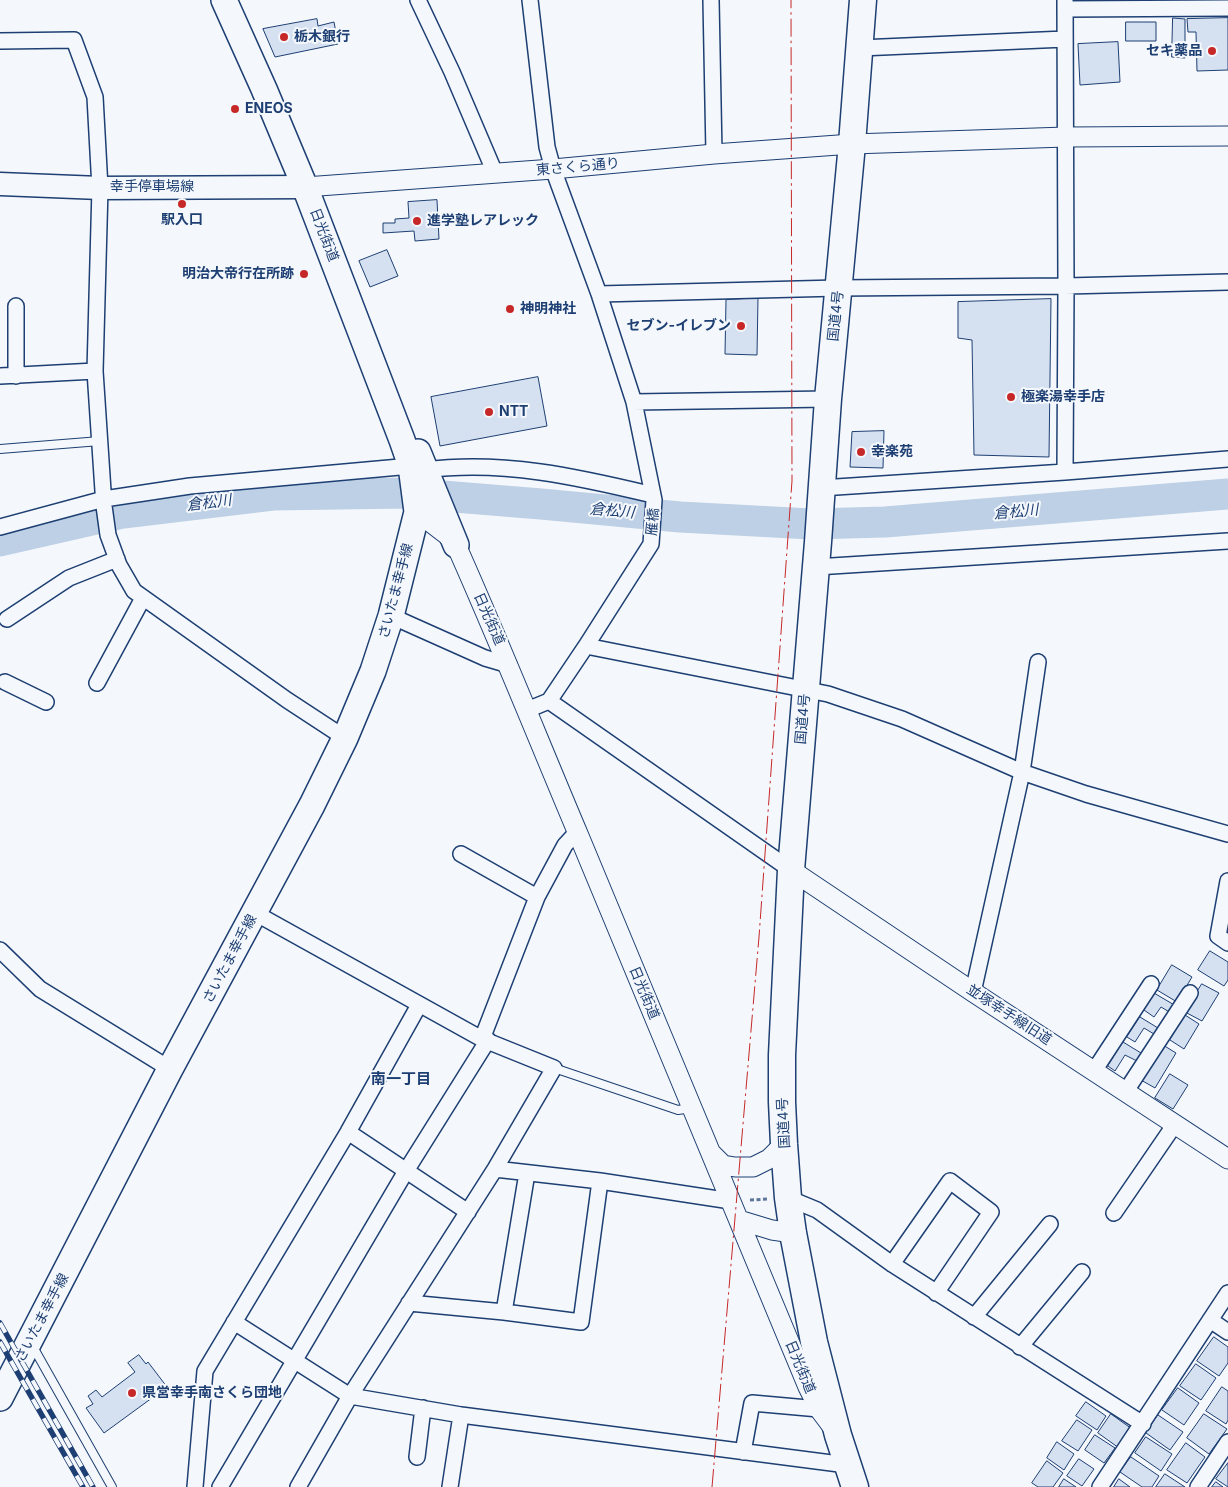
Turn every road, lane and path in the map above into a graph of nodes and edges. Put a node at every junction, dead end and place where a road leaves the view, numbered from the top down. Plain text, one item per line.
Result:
1 (224, 0) edge
2 (418, 0) edge
3 (530, 0) edge
4 (711, 0) edge
5 (863, 0) edge
6 (1164, 4) edge
7 (1065, 5) edge
8 (1228, 8) edge
9 (1065, 39) junction
10 (0, 41) edge
11 (860, 48) junction
12 (1228, 136) edge
13 (1066, 137) junction
14 (852, 144) junction
15 (714, 154) junction
16 (553, 169) junction
17 (495, 173) junction
18 (0, 184) edge
19 (305, 187) junction
20 (100, 188) junction
21 (1228, 282) edge
22 (1066, 286) junction
23 (838, 288) junction
24 (599, 294) junction
25 (16, 306) dead end
26 (95, 371) junction
27 (0, 376) edge
28 (16, 376) junction
29 (828, 399) junction
30 (634, 402) junction
31 (100, 441) junction
32 (0, 449) edge
33 (1228, 459) edge
34 (419, 471) junction
35 (1065, 472) junction
36 (821, 496) junction
37 (654, 498) junction
38 (104, 502) junction
39 (424, 506) junction
40 (0, 527) edge
41 (1228, 541) edge
42 (456, 545) joint
43 (817, 555) junction
44 (117, 559) junction
45 (144, 598) junction
46 (391, 616) junction
47 (6, 619) dead end
48 (586, 646) junction
49 (1038, 662) dead end
50 (509, 665) junction
51 (97, 683) dead end
52 (2, 684) edge
53 (805, 688) junction
54 (549, 701) junction
55 (46, 702) dead end
56 (527, 710) junction
57 (344, 738) junction
58 (1022, 772) junction
59 (577, 832) junction
60 (1228, 834) edge
61 (461, 854) dead end
62 (791, 870) junction
63 (1228, 880) edge
64 (537, 897) junction
65 (255, 913) junction
66 (1228, 943) edge
67 (0, 950) edge
68 (1151, 984) dead end
69 (973, 992) junction
70 (1190, 993) dead end
71 (420, 1005) junction
72 (485, 1040) junction
73 (554, 1068) junction
74 (170, 1069) junction
75 (1094, 1071) junction
76 (1126, 1091) junction
77 (692, 1108) junction
78 (1175, 1124) junction
79 (348, 1132) junction
80 (784, 1144) junction
81 (712, 1154) junction
82 (1228, 1159) edge
83 (495, 1168) junction
84 (406, 1171) junction
85 (527, 1173) junction
86 (600, 1181) junction
87 (788, 1198) junction
88 (732, 1201) junction
89 (468, 1212) junction
90 (1114, 1213) dead end
91 (739, 1220) junction
92 (1050, 1224) dead end
93 (793, 1233) junction
94 (892, 1264) junction
95 (1082, 1272) dead end
96 (936, 1292) junction
97 (1228, 1293) edge
98 (409, 1303) junction
99 (504, 1312) junction
100 (974, 1317) junction
101 (1210, 1320) junction
102 (234, 1322) junction
103 (1228, 1332) edge
104 (30, 1342) junction
105 (1020, 1346) junction
106 (294, 1359) junction
107 (2, 1386) edge
108 (350, 1396) junction
109 (423, 1408) junction
110 (819, 1409) junction
111 (461, 1415) junction
112 (1143, 1424) junction
113 (838, 1435) junction
114 (1228, 1442) edge
115 (743, 1452) junction
116 (417, 1457) dead end
117 (851, 1476) edge
118 (112, 1487) edge
119 (195, 1487) edge
120 (220, 1487) edge
121 (298, 1487) edge
122 (450, 1487) edge
123 (1100, 1487) edge
124 (1198, 1487) edge

1 - 19 main road, 日光街道
2 - 17 street
3 - 16 street, 雁橋
4 - 15 street
5 - 11 highway, 国道4号
6 - 7 street
6 - 8 street
7 - 9 street
9 - 11 street
9 - 13 street
10 - 20 street
11 - 14 highway, 国道4号
12 - 13 street, 東さくら通り
13 - 14 street, 東さくら通り
13 - 22 street
14 - 15 street, 東さくら通り
14 - 23 highway, 国道4号
15 - 16 street, 東さくら通り
16 - 17 street, 東さくら通り
16 - 24 street, 雁橋
17 - 19 street, 東さくら通り
18 - 20 main road, 幸手停車場線
19 - 20 main road, 幸手停車場線
19 - 34 main road, 日光街道
20 - 26 street
21 - 22 street
22 - 23 street
22 - 35 street
23 - 24 street
23 - 29 highway, 国道4号
24 - 30 street, 雁橋
25 - 28 street
26 - 28 street
26 - 31 street
27 - 28 street
29 - 30 street
29 - 36 highway, 国道4号
30 - 37 street, 雁橋
31 - 32 lane
31 - 38 street
33 - 35 street
34 - 37 street
34 - 38 street
34 - 39 main road, 日光街道
35 - 36 street
36 - 43 highway, 国道4号
37 - 48 street, 雁橋
38 - 40 street
38 - 44 street
39 - 42 main road
39 - 46 main road, さいたま幸手線
41 - 43 street
42 - 50 street, 日光街道
43 - 53 highway, 国道4号
44 - 45 street
44 - 47 street
45 - 51 street
45 - 57 street
46 - 50 street
46 - 57 main road, さいたま幸手線
48 - 53 street
48 - 54 street
49 - 58 street
50 - 56 street, 日光街道
52 - 55 street
53 - 58 street
53 - 62 highway, 国道4号
54 - 56 street
54 - 62 street
56 - 59 street, 日光街道
57 - 65 main road, さいたま幸手線
58 - 60 street
58 - 69 street
59 - 64 street
59 - 77 street, 日光街道
61 - 64 street
62 - 69 street, 並塚幸手線旧道
62 - 80 highway, 国道4号
63 - 66 street
64 - 72 street
65 - 71 street
65 - 74 main road, さいたま幸手線
67 - 74 street
68 - 75 street
69 - 75 street, 並塚幸手線旧道
70 - 76 street
71 - 72 street
71 - 79 street
72 - 73 street
72 - 84 street
73 - 77 lane
73 - 83 street
74 - 104 main road, さいたま幸手線
75 - 76 street, 並塚幸手線旧道
76 - 78 street, 並塚幸手線旧道
77 - 81 street, 日光街道
78 - 82 street, 並塚幸手線旧道
78 - 90 street
79 - 84 street
79 - 102 street
80 - 81 street
80 - 87 highway, 国道4号
81 - 88 street, 日光街道
83 - 85 street
83 - 89 street
84 - 89 street
84 - 106 street
85 - 86 street
85 - 99 street
86 - 88 street
86 - 99 street
87 - 88 path
87 - 93 highway, 国道4号
87 - 94 street
88 - 91 street, 日光街道
89 - 98 street
91 - 93 street
91 - 110 street, 日光街道
92 - 100 street
93 - 113 highway, 国道4号
94 - 96 street
94 - 96 street
95 - 105 street
96 - 100 street
97 - 101 street
98 - 99 street
98 - 108 street
100 - 105 street
101 - 103 street
101 - 112 street
102 - 106 street
102 - 119 street
104 - 107 main road, さいたま幸手線
104 - 118 lane
105 - 112 street
106 - 108 street
106 - 120 street
108 - 109 street
108 - 121 street
109 - 111 street
109 - 116 street
110 - 113 street, 日光街道
110 - 115 street
111 - 115 street
111 - 122 street
112 - 123 street
113 - 117 highway, 日光街道
114 - 124 street
115 - 117 street

